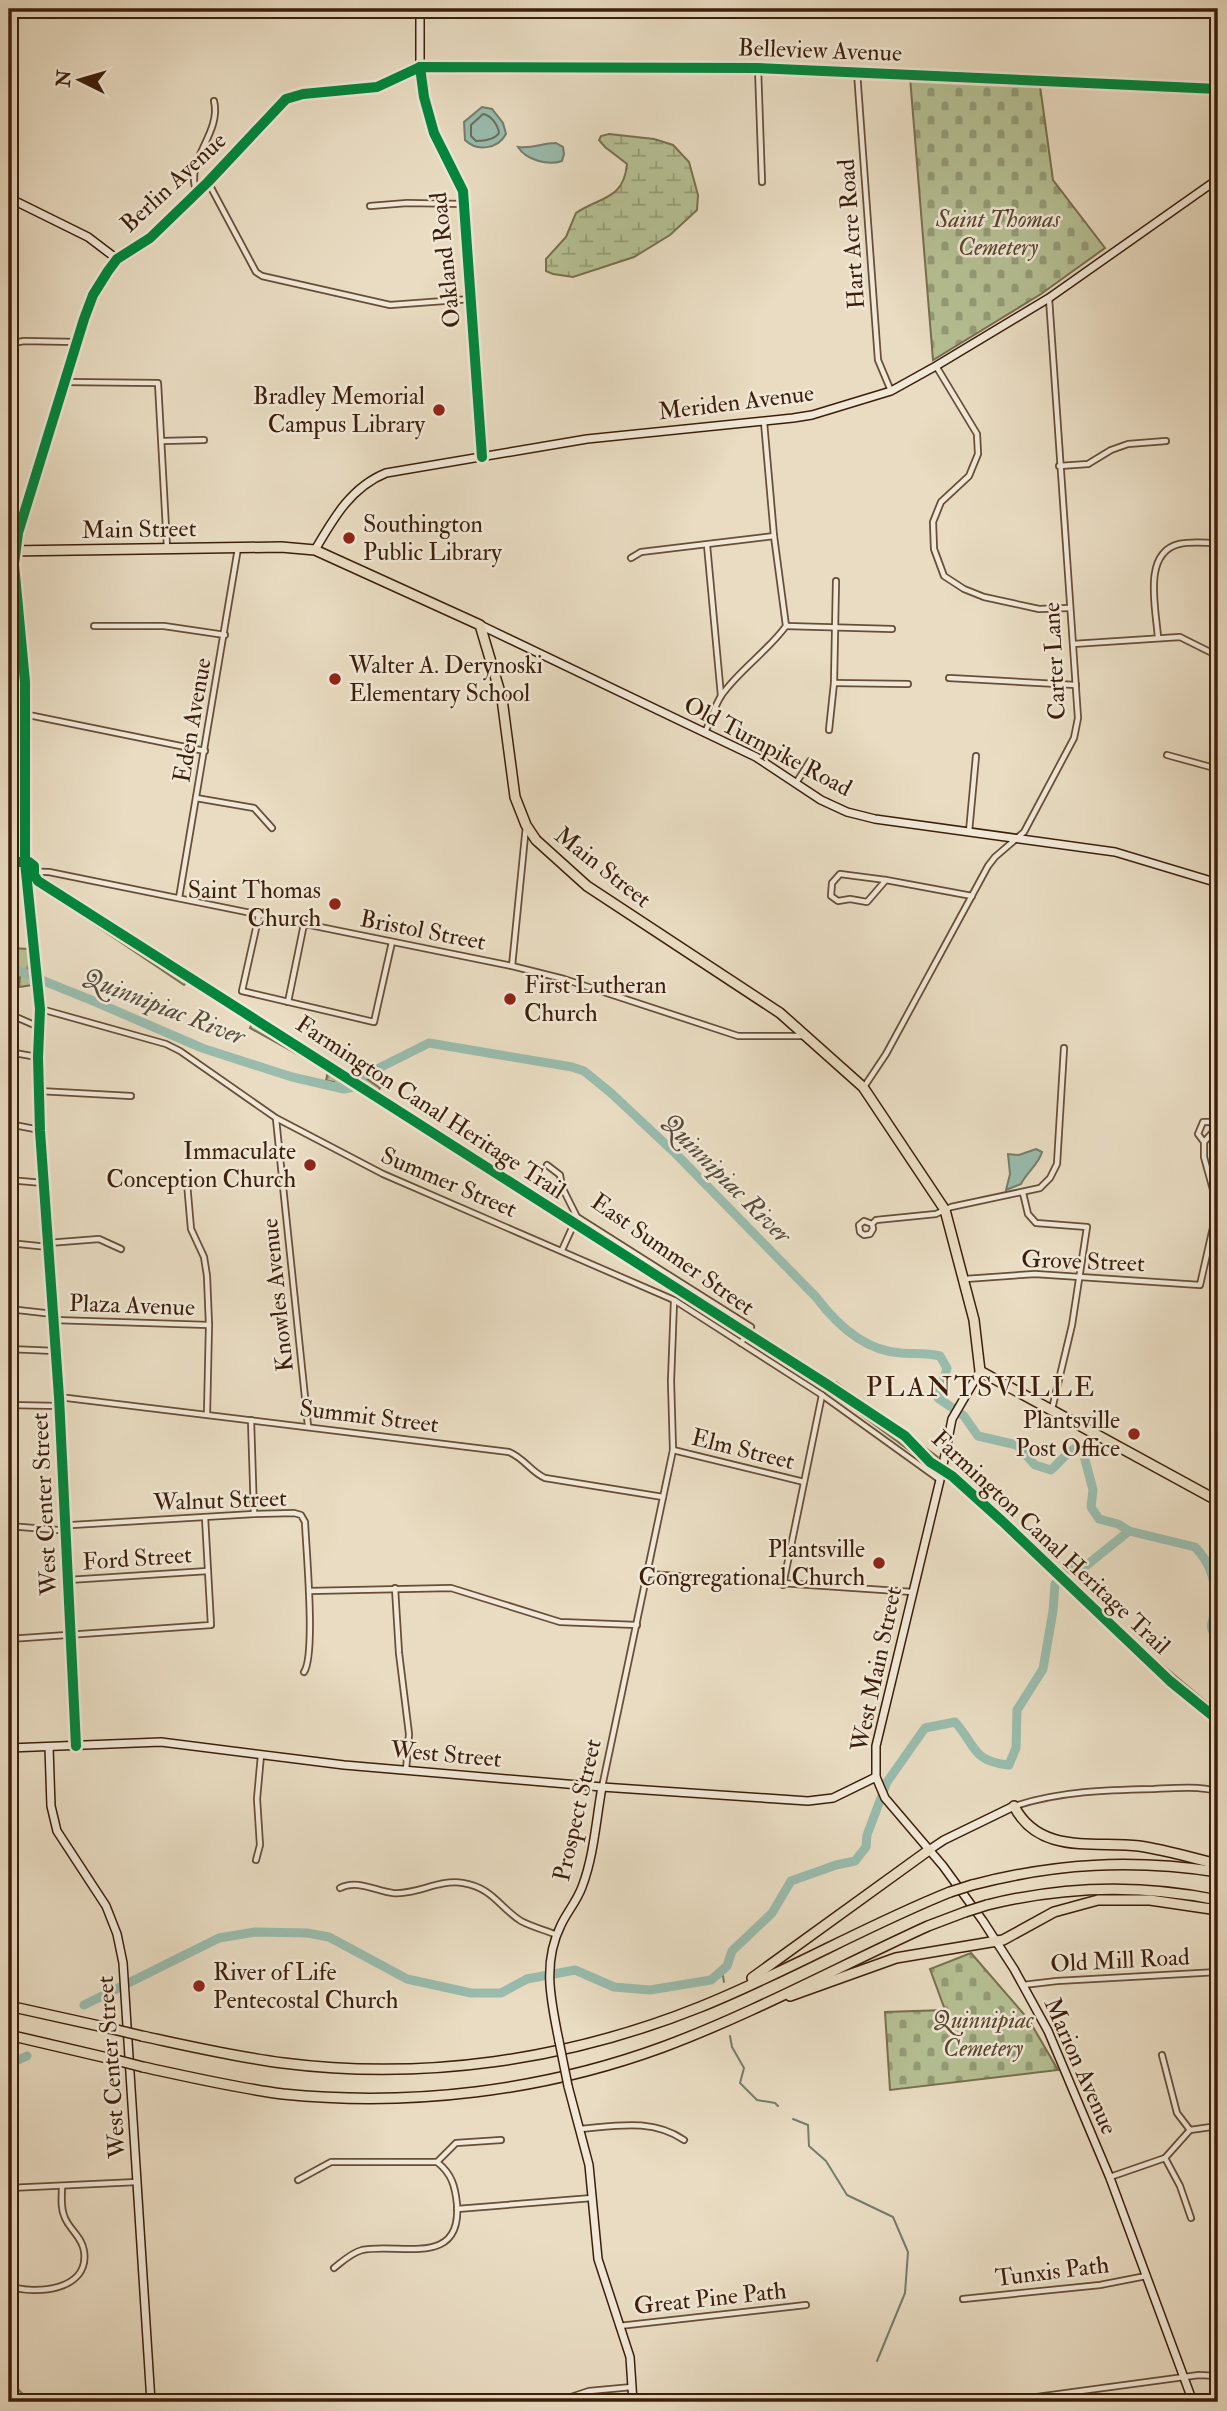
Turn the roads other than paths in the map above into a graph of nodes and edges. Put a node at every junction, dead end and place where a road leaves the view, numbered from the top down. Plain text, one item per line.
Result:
1 (420, 9) edge
2 (419, 67) junction
3 (758, 68) junction
4 (857, 72) junction
5 (1218, 89) edge
6 (214, 101) dead end
7 (1218, 179) edge
8 (208, 182) junction
9 (762, 182) dead end
10 (197, 192) junction
11 (9, 198) edge
12 (465, 204) junction
13 (370, 206) dead end
14 (117, 259) junction
15 (1049, 298) junction
16 (472, 299) junction
17 (76, 342) junction
18 (9, 344) edge
19 (936, 366) junction
20 (64, 382) junction
21 (891, 391) junction
22 (764, 422) junction
23 (204, 440) dead end
24 (163, 441) junction
25 (1166, 441) dead end
26 (482, 457) junction
27 (1059, 466) junction
28 (774, 536) junction
29 (1218, 543) edge
30 (707, 545) junction
31 (238, 547) junction
32 (167, 548) junction
33 (315, 550) junction
34 (12, 551) edge
35 (631, 558) dead end
36 (12, 565) edge
37 (836, 582) dead end
38 (1069, 608) junction
39 (480, 625) junction
40 (93, 626) dead end
41 (786, 626) junction
42 (835, 628) junction
43 (892, 629) dead end
44 (225, 635) junction
45 (1158, 638) junction
46 (1073, 644) junction
47 (1218, 656) edge
48 (949, 678) dead end
49 (834, 682) junction
50 (908, 684) dead end
51 (1076, 685) junction
52 (721, 697) junction
53 (9, 711) edge
54 (25, 716) junction
55 (828, 730) dead end
56 (705, 732) junction
57 (205, 751) junction
58 (1167, 755) dead end
59 (976, 756) dead end
60 (810, 761) dead end
61 (1218, 769) edge
62 (796, 783) junction
63 (196, 798) junction
64 (526, 825) junction
65 (272, 828) dead end
66 (969, 832) junction
67 (1018, 839) junction
68 (9, 871) edge
69 (25, 871) junction
70 (886, 880) junction
71 (1218, 883) edge
72 (972, 896) junction
73 (179, 898) junction
74 (259, 915) junction
75 (304, 924) junction
76 (392, 942) junction
77 (512, 966) junction
78 (288, 1002) junction
79 (40, 1009) junction
80 (9, 1014) edge
81 (40, 1027) junction
82 (808, 1037) junction
83 (1064, 1048) dead end
84 (9, 1052) edge
85 (38, 1057) junction
86 (863, 1087) junction
87 (38, 1091) junction
88 (131, 1096) dead end
89 (276, 1118) junction
90 (9, 1124) edge
91 (40, 1131) junction
92 (1204, 1142) junction
93 (547, 1165) dead end
94 (9, 1180) edge
95 (44, 1183) junction
96 (187, 1183) dead end
97 (1023, 1193) junction
98 (945, 1210) junction
99 (577, 1217) junction
100 (872, 1224) dead end
101 (9, 1243) edge
102 (48, 1245) junction
103 (121, 1249) dead end
104 (562, 1250) junction
105 (1079, 1278) junction
106 (965, 1279) junction
107 (674, 1300) junction
108 (9, 1309) edge
109 (54, 1317) junction
110 (209, 1325) junction
111 (741, 1343) junction
112 (9, 1349) edge
113 (56, 1351) junction
114 (980, 1371) junction
115 (822, 1395) junction
116 (59, 1397) junction
117 (9, 1405) edge
118 (60, 1406) junction
119 (1052, 1409) junction
120 (206, 1415) junction
121 (251, 1420) junction
122 (308, 1426) junction
123 (673, 1450) junction
124 (940, 1480) junction
125 (804, 1482) junction
126 (663, 1497) junction
127 (1218, 1501) edge
128 (254, 1514) junction
129 (205, 1517) junction
130 (9, 1526) edge
131 (65, 1527) junction
132 (208, 1571) junction
133 (648, 1574) junction
134 (68, 1580) junction
135 (783, 1585) junction
136 (395, 1588) junction
137 (309, 1591) junction
138 (913, 1592) junction
139 (637, 1625) junction
140 (71, 1634) junction
141 (9, 1639) edge
142 (304, 1672) dead end
143 (76, 1746) junction
144 (49, 1747) junction
145 (9, 1748) edge
146 (261, 1755) junction
147 (406, 1770) junction
148 (876, 1777) junction
149 (602, 1787) junction
150 (1218, 1791) edge
151 (1014, 1806) junction
152 (929, 1850) junction
153 (256, 1860) dead end
154 (1218, 1864) edge
155 (1218, 1872) edge
156 (340, 1888) dead end
157 (1218, 1900) edge
158 (1218, 1910) edge
159 (557, 1935) junction
160 (997, 1942) junction
161 (1218, 1972) edge
162 (1023, 1985) junction
163 (9, 2006) edge
164 (702, 2006) junction
165 (734, 2016) junction
166 (9, 2035) edge
167 (1162, 2055) dead end
168 (1218, 2126) edge
169 (579, 2129) junction
170 (1190, 2130) junction
171 (501, 2140) dead end
172 (684, 2140) dead end
173 (1165, 2158) junction
174 (437, 2162) junction
175 (1110, 2178) junction
176 (298, 2180) dead end
177 (138, 2182) junction
178 (62, 2186) junction
179 (9, 2188) edge
180 (594, 2198) junction
181 (457, 2209) junction
182 (1191, 2218) dead end
183 (334, 2267) dead end
184 (1146, 2276) junction
185 (9, 2286) edge
186 (963, 2299) dead end
187 (806, 2305) dead end
188 (619, 2326) junction
189 (1218, 2376) edge
190 (1183, 2377) junction
191 (632, 2387) junction
192 (151, 2402) edge
193 (556, 2402) edge
194 (633, 2402) edge
195 (1000, 2402) edge
196 (1193, 2402) edge

1 - 2 main road, Oakland Road
2 - 3 street, Belleview Avenue
2 - 8 street, Berlin Avenue
2 - 12 main road, Oakland Road
3 - 4 street, Belleview Avenue
3 - 9 street
4 - 5 street, Belleview Avenue
4 - 21 street, Hart Acre Road
6 - 10 street
7 - 15 main road, Meriden Avenue
8 - 10 street, Berlin Avenue
8 - 16 street
10 - 14 street, Berlin Avenue
11 - 14 main road
12 - 13 street
12 - 16 main road, Oakland Road
14 - 17 main road, Berlin Avenue
15 - 19 main road, Meriden Avenue
15 - 27 street, Carter Lane
16 - 26 main road, Oakland Road
17 - 18 street
17 - 20 main road, Berlin Avenue
19 - 21 main road, Meriden Avenue
19 - 38 street
20 - 24 street
20 - 34 main road, Berlin Avenue
21 - 22 main road, Meriden Avenue
22 - 26 main road, Meriden Avenue
22 - 28 street
23 - 24 street
24 - 32 street
25 - 27 street
26 - 33 main road, Meriden Avenue
27 - 38 street, Carter Lane
28 - 30 street
28 - 41 street
29 - 45 street
30 - 35 street
30 - 52 street
31 - 32 highway, Main Street
31 - 33 highway, Main Street
31 - 44 street, Eden Avenue
32 - 34 highway, Main Street
33 - 39 highway, Main Street
34 - 36 main road, Berlin Avenue
36 - 54 main road, West Center Street
37 - 42 street
38 - 46 street, Carter Lane
39 - 56 main road, Old Turnpike Road
39 - 64 highway, Main Street
40 - 44 street
41 - 42 street
41 - 52 street
42 - 43 street
42 - 49 street
44 - 57 street, Eden Avenue
45 - 46 street
45 - 47 street
46 - 51 street, Carter Lane
48 - 51 street
49 - 50 street
49 - 55 street
51 - 67 street, Carter Lane
52 - 56 street
53 - 54 street
54 - 57 street
54 - 69 main road, West Center Street
56 - 62 main road, Old Turnpike Road
57 - 63 street, Eden Avenue
58 - 61 street
59 - 66 street
60 - 62 street
62 - 66 main road, Old Turnpike Road
63 - 65 street
63 - 73 street, Eden Avenue
64 - 77 street
64 - 82 highway, Main Street
66 - 67 main road, Old Turnpike Road
67 - 71 main road, Old Turnpike Road
67 - 72 street, Carter Lane
68 - 69 street, Bristol Street
69 - 73 street, Bristol Street
69 - 79 main road, West Center Street
70 - 70 street
70 - 72 street
72 - 86 street, Carter Lane
73 - 74 street, Bristol Street
74 - 75 street, Bristol Street
74 - 78 street
75 - 76 street, Bristol Street
75 - 78 street
76 - 77 street, Bristol Street
76 - 78 street
77 - 82 street, Bristol Street
79 - 81 main road, West Center Street
79 - 89 street, Summer Street
80 - 81 street
81 - 85 main road, West Center Street
82 - 86 highway, Main Street
83 - 97 street
84 - 85 street
85 - 87 main road, West Center Street
86 - 98 highway, Main Street
87 - 88 street
87 - 91 main road, West Center Street
89 - 104 street, Summer Street
89 - 122 street, Knowles Avenue
90 - 91 street
91 - 95 main road, West Center Street
92 - 92 street
92 - 105 street, Grove Street
93 - 99 street, East Summer Street
94 - 95 street
95 - 102 main road, West Center Street
96 - 110 street
97 - 98 street
97 - 105 street
98 - 100 street
98 - 106 highway, Main Street
99 - 104 street, East Summer Street
99 - 111 street, East Summer Street
101 - 102 street
102 - 103 street
102 - 109 main road, West Center Street
104 - 107 street, Summer Street
105 - 106 street, Grove Street
105 - 119 street
106 - 114 highway, Main Street
107 - 111 street, Summer Street
107 - 123 street, Prospect Street
108 - 109 street, Plaza Avenue
109 - 110 street, Plaza Avenue
109 - 113 main road, West Center Street
110 - 120 street
111 - 115 street, Summer Street
112 - 113 street
113 - 116 main road, West Center Street
114 - 119 highway
114 - 124 main road, West Main Street
115 - 124 street, Summer Street
115 - 125 street
116 - 118 main road, West Center Street
116 - 120 street, Summit Street
117 - 118 street
118 - 131 main road, West Center Street
119 - 127 highway
120 - 121 street, Summit Street
121 - 122 street, Summit Street
121 - 128 street
122 - 126 street, Summit Street
123 - 125 street, Elm Street
123 - 126 street, Prospect Street
124 - 138 main road, West Main Street
125 - 135 street
126 - 133 street, Prospect Street
128 - 129 street, Walnut Street
128 - 137 street, Walnut Street
129 - 131 street, Walnut Street
129 - 132 street
130 - 131 street, Walnut Street
131 - 134 main road, West Center Street
132 - 134 street, Ford Street
132 - 140 street
133 - 135 street
133 - 139 street, Prospect Street
134 - 140 main road, West Center Street
135 - 138 street
136 - 137 street
136 - 139 street
136 - 147 street
137 - 142 street, Walnut Street
138 - 148 main road, West Main Street
139 - 149 street, Prospect Street
140 - 141 street
140 - 143 main road, West Center Street
143 - 144 main road, West Street
143 - 146 main road, West Street
144 - 145 main road, West Street
144 - 177 main road, West Center Street
146 - 147 main road, West Street
146 - 153 street
147 - 149 main road, West Street
148 - 149 main road, West Street
148 - 152 main road, Marion Avenue
149 - 159 main road, Prospect Street
150 - 151 street
151 - 152 main road
151 - 154 highway
152 - 160 main road, Marion Avenue
152 - 164 highway
155 - 164 highway, bridge
156 - 159 street
157 - 165 highway, bridge
158 - 160 highway
159 - 169 main road, Prospect Street, bridge
160 - 162 main road, Marion Avenue
160 - 165 highway
161 - 162 street, Old Mill Road
162 - 175 main road, Marion Avenue
163 - 164 highway, bridge
165 - 166 highway, bridge
167 - 170 street
168 - 170 street
169 - 172 street
169 - 180 main road, Prospect Street
170 - 173 street
171 - 174 street
173 - 175 street
173 - 182 street
174 - 176 street
174 - 181 street
175 - 184 main road, Marion Avenue
177 - 178 street
177 - 192 main road, West Center Street
178 - 179 street
178 - 185 street
180 - 181 street
180 - 188 main road, Prospect Street
181 - 183 street
184 - 186 street, Tunxis Path
184 - 190 main road, Marion Avenue
187 - 188 street, Great Pine Path
188 - 191 main road, Prospect Street
189 - 190 street
190 - 195 street
190 - 196 main road, Marion Avenue
191 - 193 street
191 - 194 main road, Prospect Street

